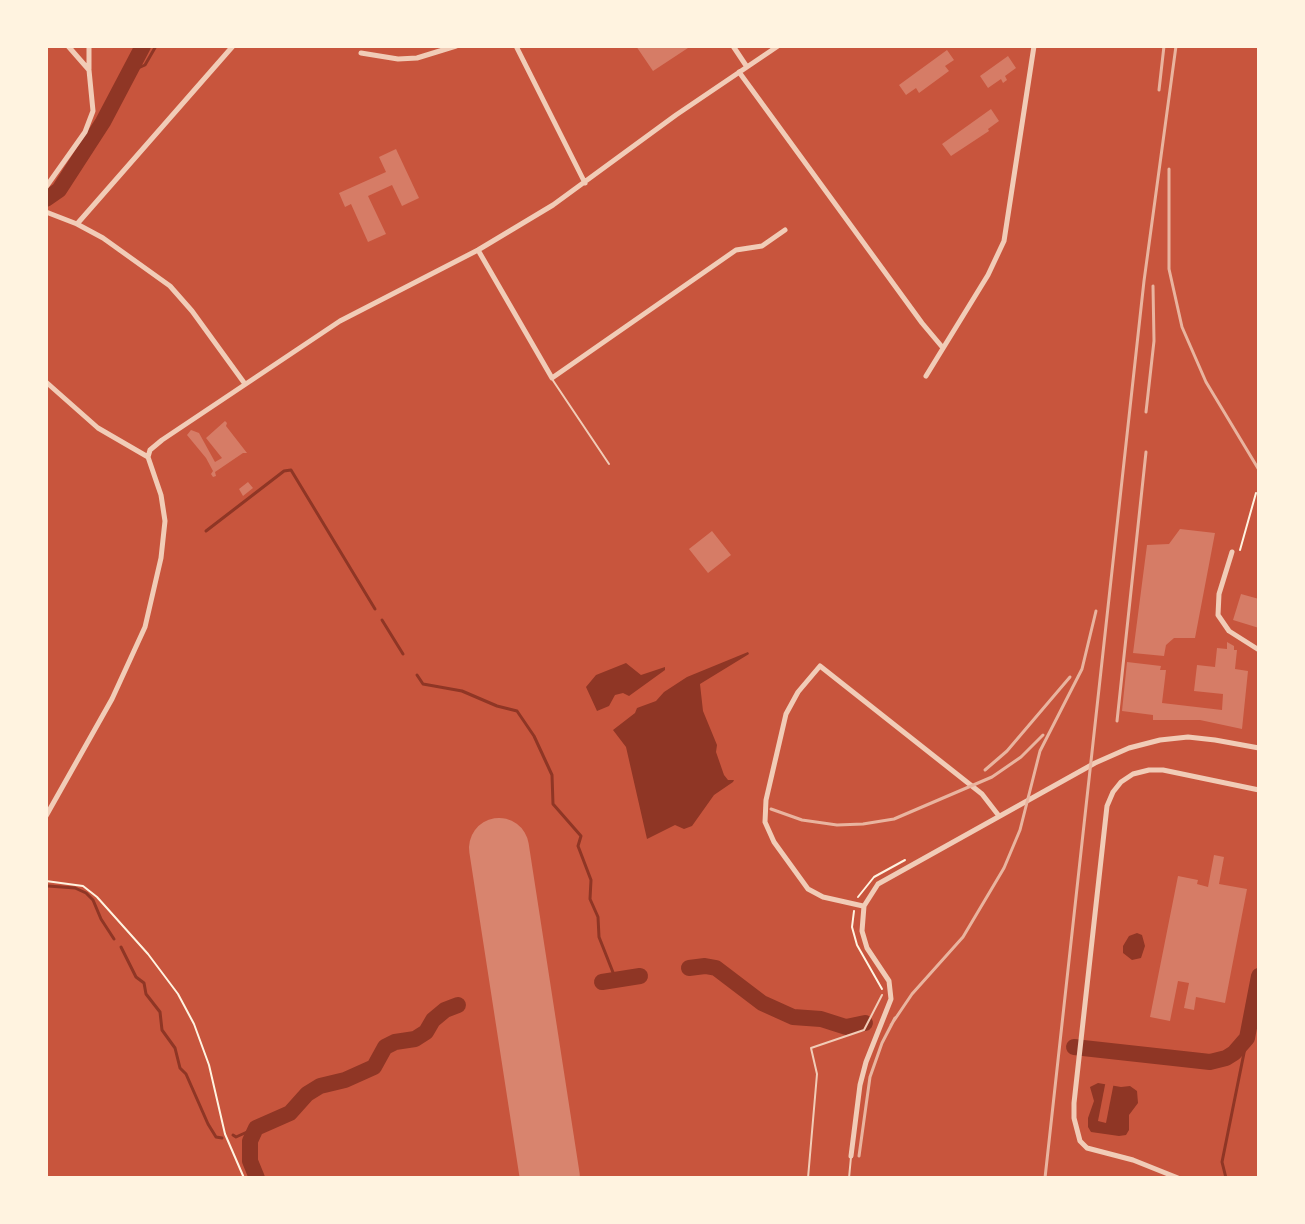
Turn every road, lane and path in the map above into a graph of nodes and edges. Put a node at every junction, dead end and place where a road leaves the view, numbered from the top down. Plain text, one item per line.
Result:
1 (68, 46) edge
2 (89, 46) edge
3 (233, 46) edge
4 (456, 46) edge
5 (516, 46) edge
6 (733, 46) edge
7 (778, 46) edge
8 (1034, 46) edge
9 (361, 53) dead end
10 (747, 67) junction
11 (89, 70) junction
12 (739, 72) junction
13 (585, 183) junction
14 (46, 187) edge
15 (46, 212) edge
16 (77, 224) junction
17 (785, 230) dead end
18 (478, 250) junction
19 (943, 348) junction
20 (926, 376) dead end
21 (552, 378) junction
22 (46, 382) edge
23 (245, 384) junction
24 (148, 457) junction
25 (609, 464) dead end
26 (1256, 493) dead end
27 (1240, 548) dead end
28 (1232, 552) dead end
29 (1259, 650) edge
30 (1259, 748) edge
31 (1259, 790) edge
32 (46, 816) edge
33 (999, 816) junction
34 (46, 881) edge
35 (864, 906) junction
36 (874, 973) dead end
37 (882, 995) joint
38 (851, 1156) joint
39 (244, 1178) edge
40 (808, 1178) edge
41 (849, 1178) edge
42 (1178, 1178) edge

1 - 11 street
2 - 11 street
3 - 16 street
4 - 9 street
5 - 13 street
6 - 10 street
7 - 10 street
8 - 19 street
10 - 12 street
11 - 14 street
12 - 13 street
12 - 19 street
13 - 18 street
15 - 16 street
16 - 23 street
17 - 21 street
18 - 21 street
18 - 23 street
19 - 20 street
21 - 25 lane
22 - 24 street
23 - 24 street
24 - 32 street
26 - 27 path
28 - 29 street
30 - 33 street
31 - 42 street
33 - 35 street
33 - 35 street
34 - 39 path
35 - 38 street
36 - 37 path
37 - 40 lane
38 - 41 lane

